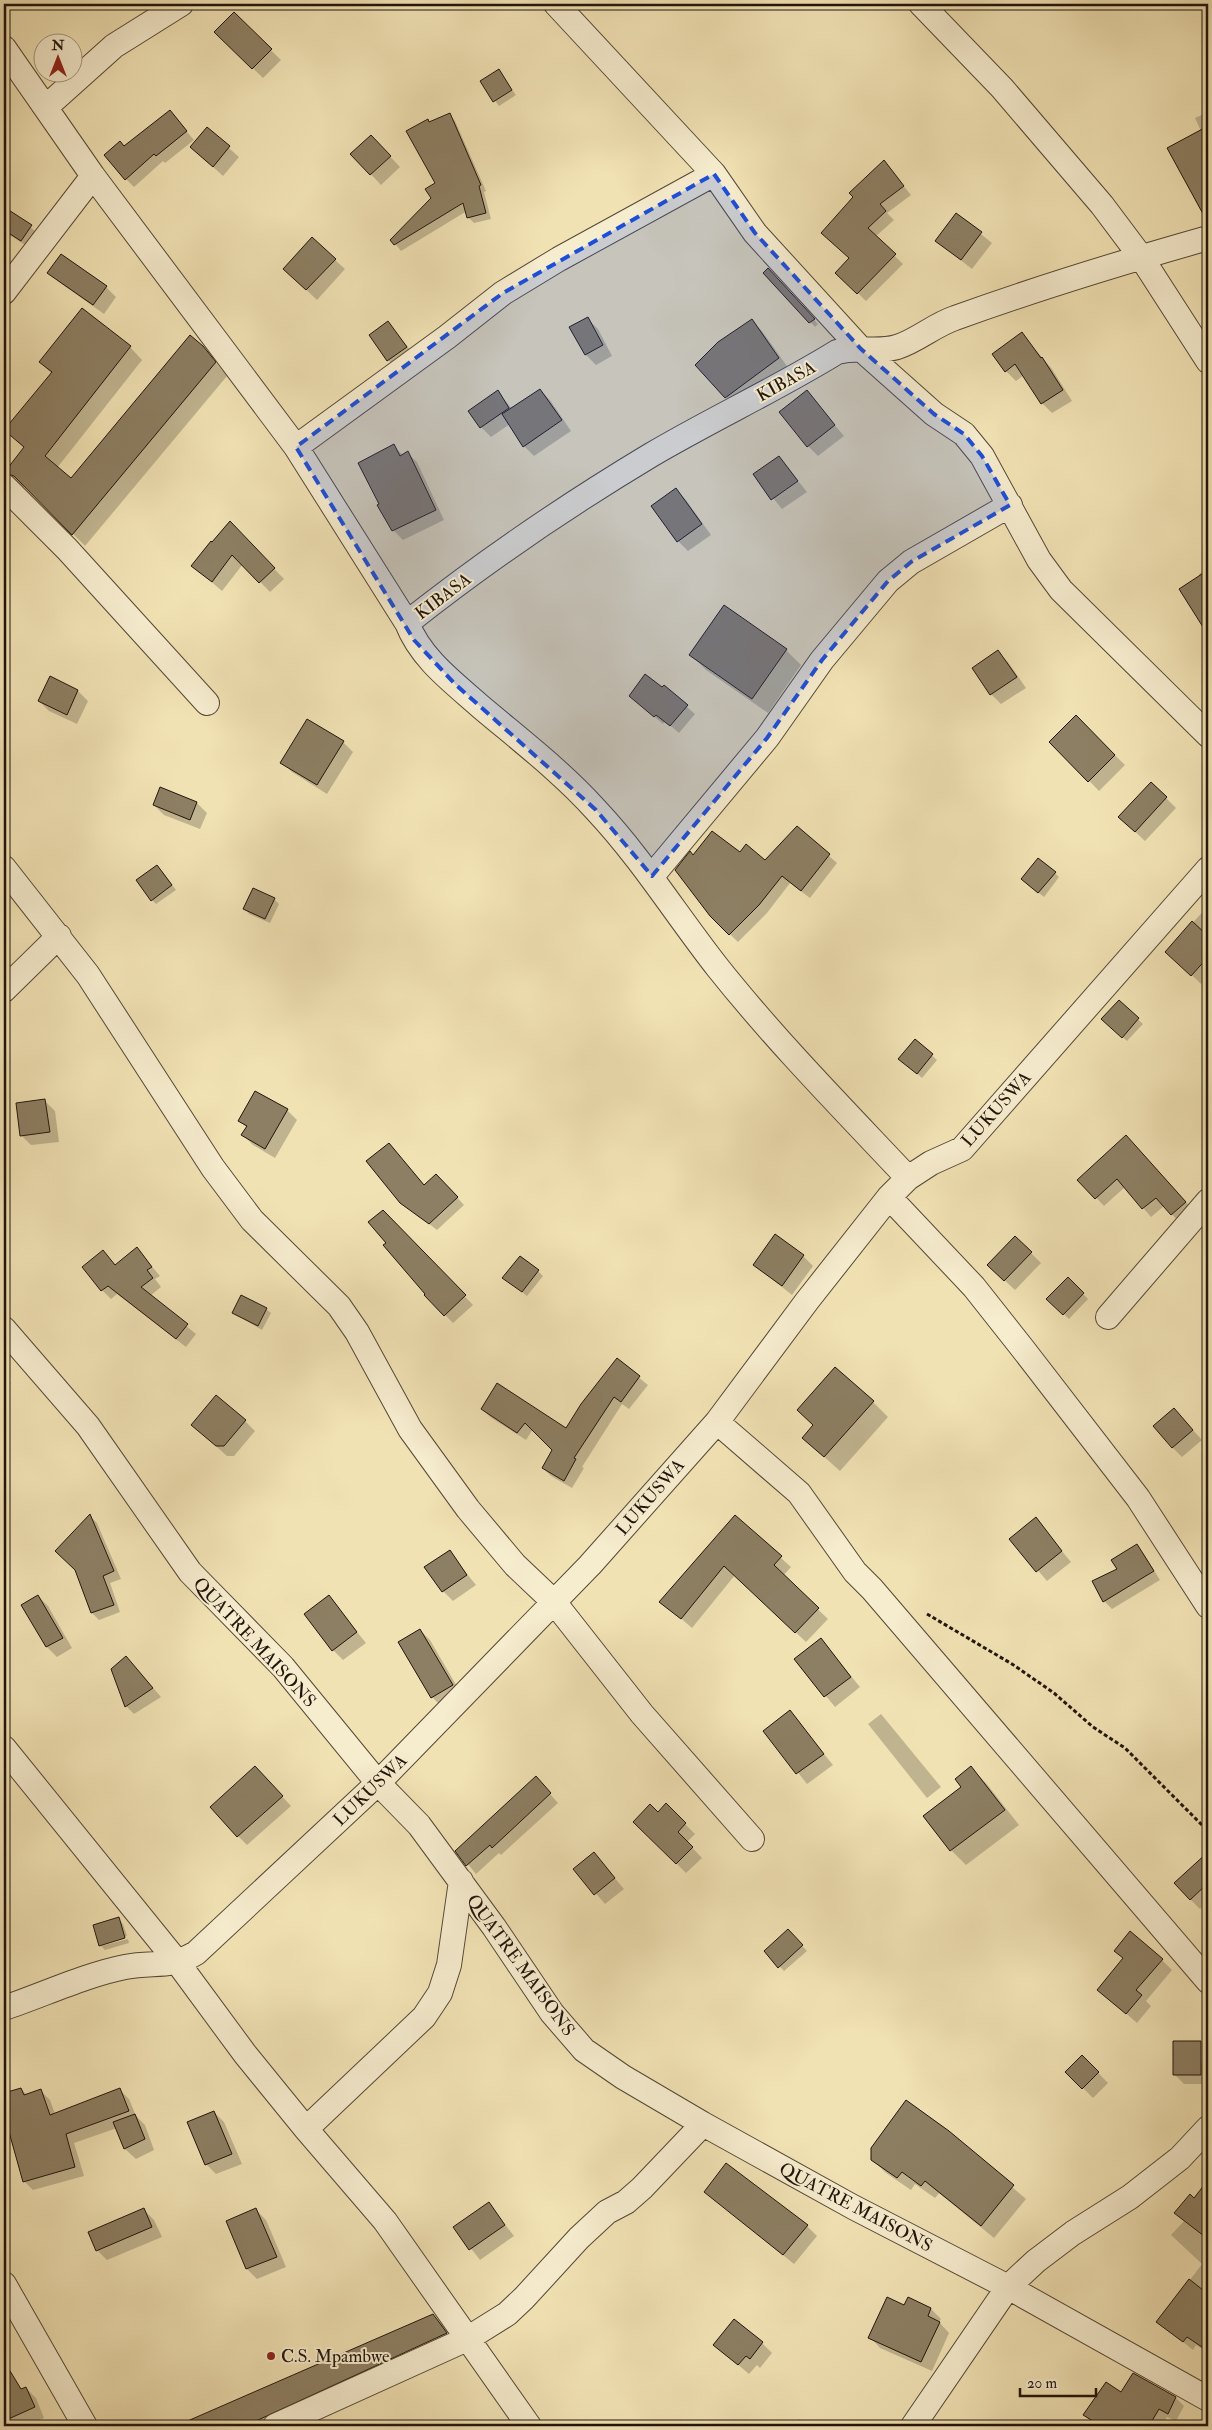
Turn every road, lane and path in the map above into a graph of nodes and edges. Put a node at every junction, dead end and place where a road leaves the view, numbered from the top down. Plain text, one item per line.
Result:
1 (181, 4) edge
2 (556, 4) edge
3 (921, 4) edge
4 (4, 48) edge
5 (46, 107) junction
6 (714, 174) junction
7 (93, 176) junction
8 (1208, 238) edge
9 (1141, 257) junction
10 (4, 292) edge
11 (861, 350) junction
12 (1208, 361) edge
13 (296, 447) junction
14 (4, 486) edge
15 (1010, 505) junction
16 (407, 623) junction
17 (207, 703) dead end
18 (1208, 735) edge
19 (4, 868) edge
20 (1208, 868) edge
21 (652, 876) junction
22 (59, 936) junction
23 (4, 990) edge
24 (908, 1178) junction
25 (889, 1197) junction
26 (1208, 1201) edge
27 (1108, 1317) dead end
28 (4, 1330) edge
29 (717, 1422) junction
30 (554, 1602) junction
31 (1208, 1606) edge
32 (925, 1612) dead end
33 (4, 1748) edge
34 (378, 1783) junction
35 (1208, 1831) edge
36 (752, 1839) dead end
37 (461, 1881) junction
38 (178, 1963) junction
39 (1208, 1981) edge
40 (4, 2008) edge
41 (703, 2124) junction
42 (1208, 2128) edge
43 (306, 2129) junction
44 (4, 2284) edge
45 (1008, 2287) junction
46 (467, 2339) junction
47 (1208, 2399) edge
48 (85, 2426) edge
49 (275, 2426) edge
50 (529, 2426) edge
51 (913, 2426) edge

1 - 5 street
2 - 6 street
3 - 9 street
4 - 5 street
5 - 7 street
6 - 11 street
6 - 13 street
7 - 10 street
7 - 13 street
8 - 9 street, KIBASA
9 - 11 street, KIBASA
9 - 12 street
11 - 15 street
11 - 16 street, KIBASA
13 - 16 street
14 - 17 street
15 - 18 street
15 - 21 street
16 - 21 street
19 - 22 street
20 - 24 street, LUKUSWA
21 - 24 street
22 - 23 street
22 - 30 street
24 - 25 street, LUKUSWA
25 - 29 street, LUKUSWA
25 - 31 street
26 - 27 street
28 - 34 street, QUATRE MAISONS
29 - 30 street, LUKUSWA
29 - 39 street
30 - 34 street, LUKUSWA
30 - 36 street
32 - 35 path
33 - 38 street
34 - 37 street, QUATRE MAISONS
34 - 38 street, LUKUSWA
37 - 41 street, QUATRE MAISONS
37 - 43 street
38 - 40 street, LUKUSWA
38 - 43 street
41 - 45 street, QUATRE MAISONS
41 - 46 street
42 - 45 street
43 - 46 street
44 - 48 street
45 - 47 street, QUATRE MAISONS
45 - 51 street
46 - 49 street
46 - 50 street

